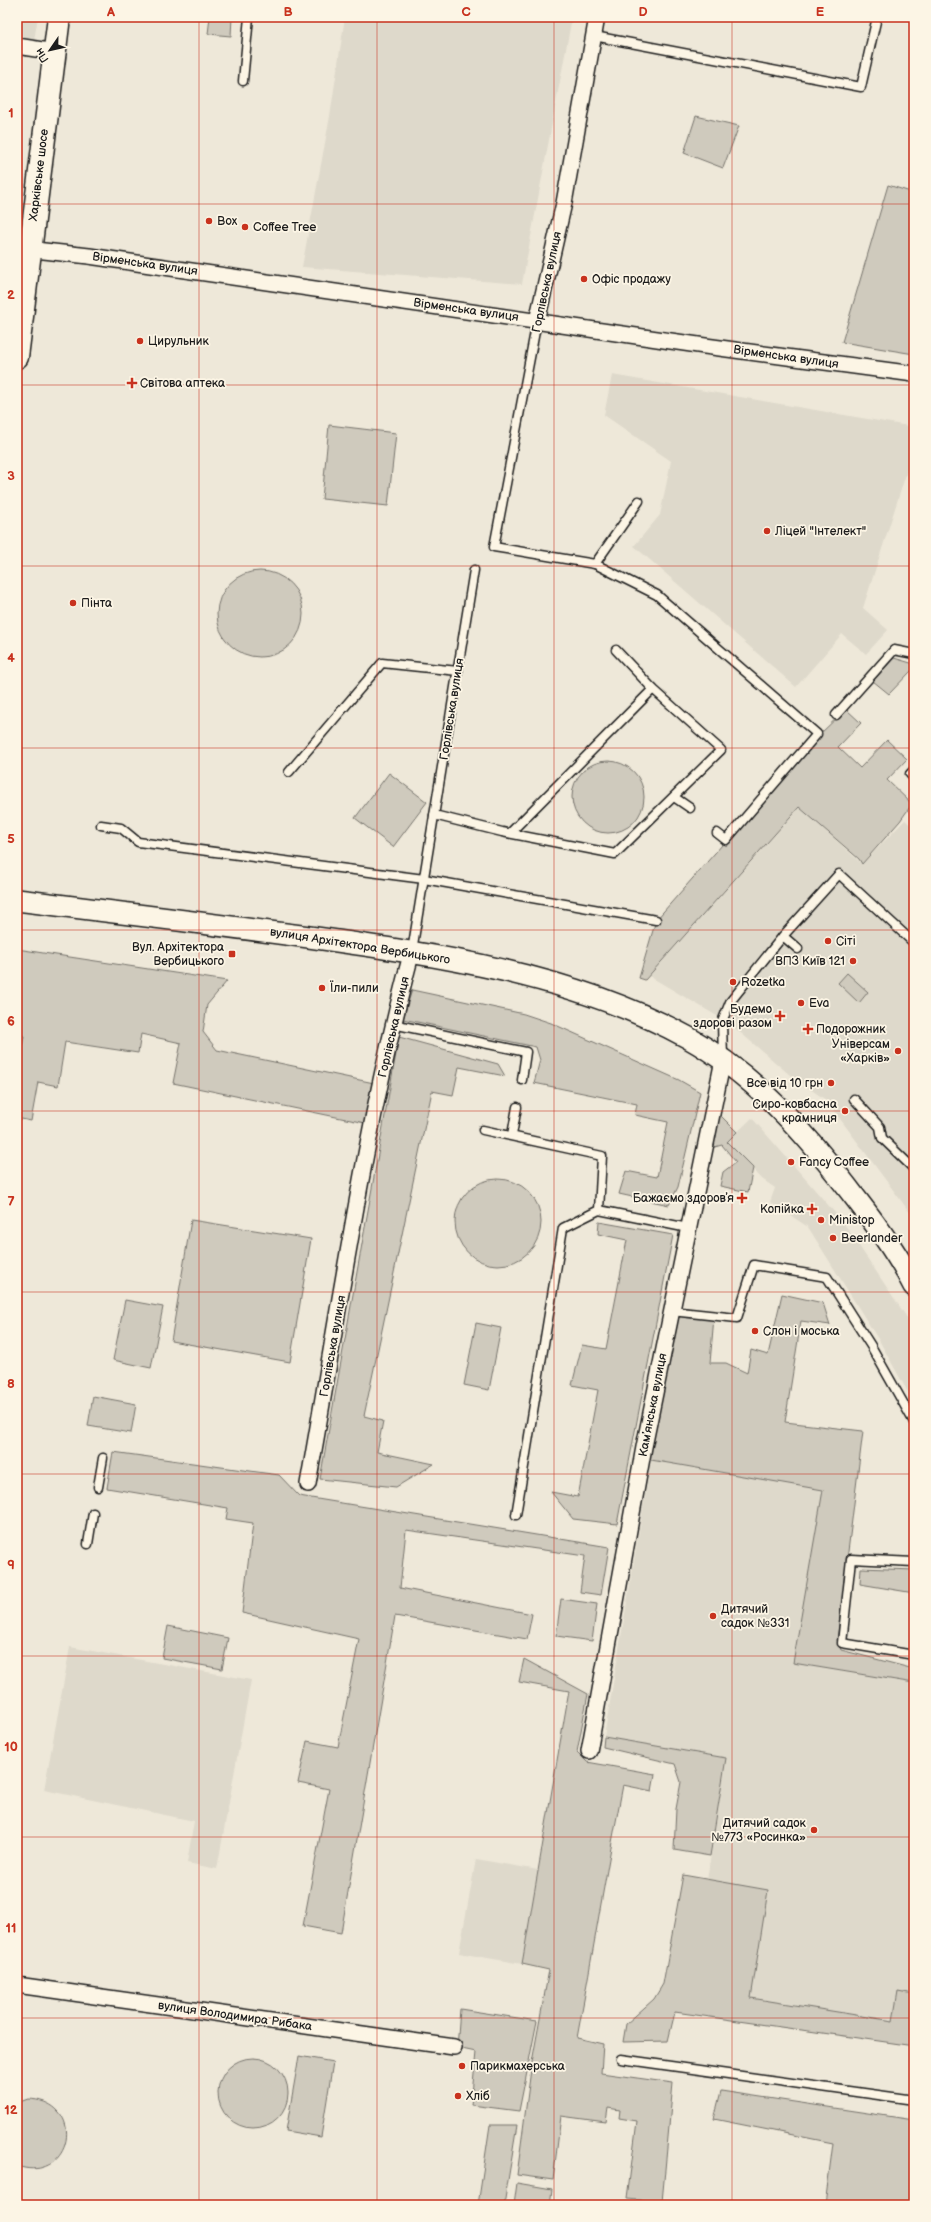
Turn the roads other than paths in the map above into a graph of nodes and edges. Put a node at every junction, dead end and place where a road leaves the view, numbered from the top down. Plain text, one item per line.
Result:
1 (59, 17) edge
2 (249, 17) edge
3 (597, 17) edge
4 (878, 17) edge
5 (594, 36) junction
6 (17, 46) edge
7 (55, 52) junction
8 (243, 82) dead end
9 (24, 249) edge
10 (537, 321) junction
11 (17, 357) edge
12 (914, 374) edge
13 (639, 501) dead end
14 (595, 564) junction
15 (474, 570) dead end
16 (616, 650) dead end
17 (914, 654) edge
18 (458, 671) junction
19 (653, 689) junction
20 (836, 715) dead end
21 (914, 770) edge
22 (289, 772) dead end
23 (914, 778) edge
24 (674, 796) junction
25 (690, 808) dead end
26 (434, 815) junction
27 (101, 825) dead end
28 (510, 833) junction
29 (717, 833) dead end
30 (424, 879) junction
31 (17, 900) edge
32 (656, 920) dead end
33 (783, 936) junction
34 (914, 943) edge
35 (798, 949) dead end
36 (412, 951) junction
37 (393, 1024) junction
38 (723, 1060) junction
39 (522, 1080) dead end
40 (854, 1099) dead end
41 (517, 1107) dead end
42 (483, 1130) dead end
43 (512, 1135) junction
44 (914, 1169) edge
45 (599, 1210) junction
46 (688, 1228) junction
47 (912, 1273) edge
48 (671, 1311) junction
49 (914, 1422) edge
50 (103, 1458) dead end
51 (308, 1484) dead end
52 (98, 1487) dead end
53 (93, 1513) dead end
54 (516, 1515) dead end
55 (88, 1544) dead end
56 (914, 1562) edge
57 (914, 1655) edge
58 (589, 1751) dead end
59 (17, 1985) edge
60 (454, 2047) dead end
61 (621, 2059) dead end
62 (914, 2100) edge

1 - 7 main road, Харківське шосе
2 - 8 lane
3 - 5 street, Горлівська вулиця
4 - 5 lane
5 - 10 street, Горлівська вулиця
6 - 7 street
7 - 9 main road, Харківське шосе
9 - 10 street, Вірменська вулиця
9 - 11 main road, Харківське шосе
10 - 12 street, Вірменська вулиця
10 - 14 lane, Горлівська вулиця
13 - 14 lane
14 - 29 lane
15 - 18 lane, Горлівська вулиця
16 - 19 lane
17 - 20 lane
18 - 22 lane
18 - 26 lane, Горлівська вулиця
19 - 24 lane
19 - 28 lane
21 - 23 lane
24 - 25 lane
24 - 28 lane
26 - 28 lane
26 - 30 lane, Горлівська вулиця
27 - 30 lane
30 - 32 lane
30 - 36 lane, Горлівська вулиця
31 - 36 street, вулиця Архітектора Вербицького
33 - 34 lane
33 - 35 lane
33 - 38 lane
36 - 37 street, Горлівська вулиця
36 - 38 street, вулиця Архітектора Вербицького
37 - 39 lane
37 - 51 street, Горлівська вулиця
38 - 46 street, Камʼянська вулиця
38 - 47 street, вулиця Архітектора Вербицького
40 - 44 lane
41 - 43 lane
42 - 43 lane
43 - 45 lane
45 - 46 lane
45 - 54 lane
46 - 48 street, Камʼянська вулиця
48 - 49 lane
48 - 58 street, Камʼянська вулиця
50 - 52 lane
53 - 55 lane
56 - 57 lane
59 - 60 street, вулиця Володимира Рибака
61 - 62 lane

